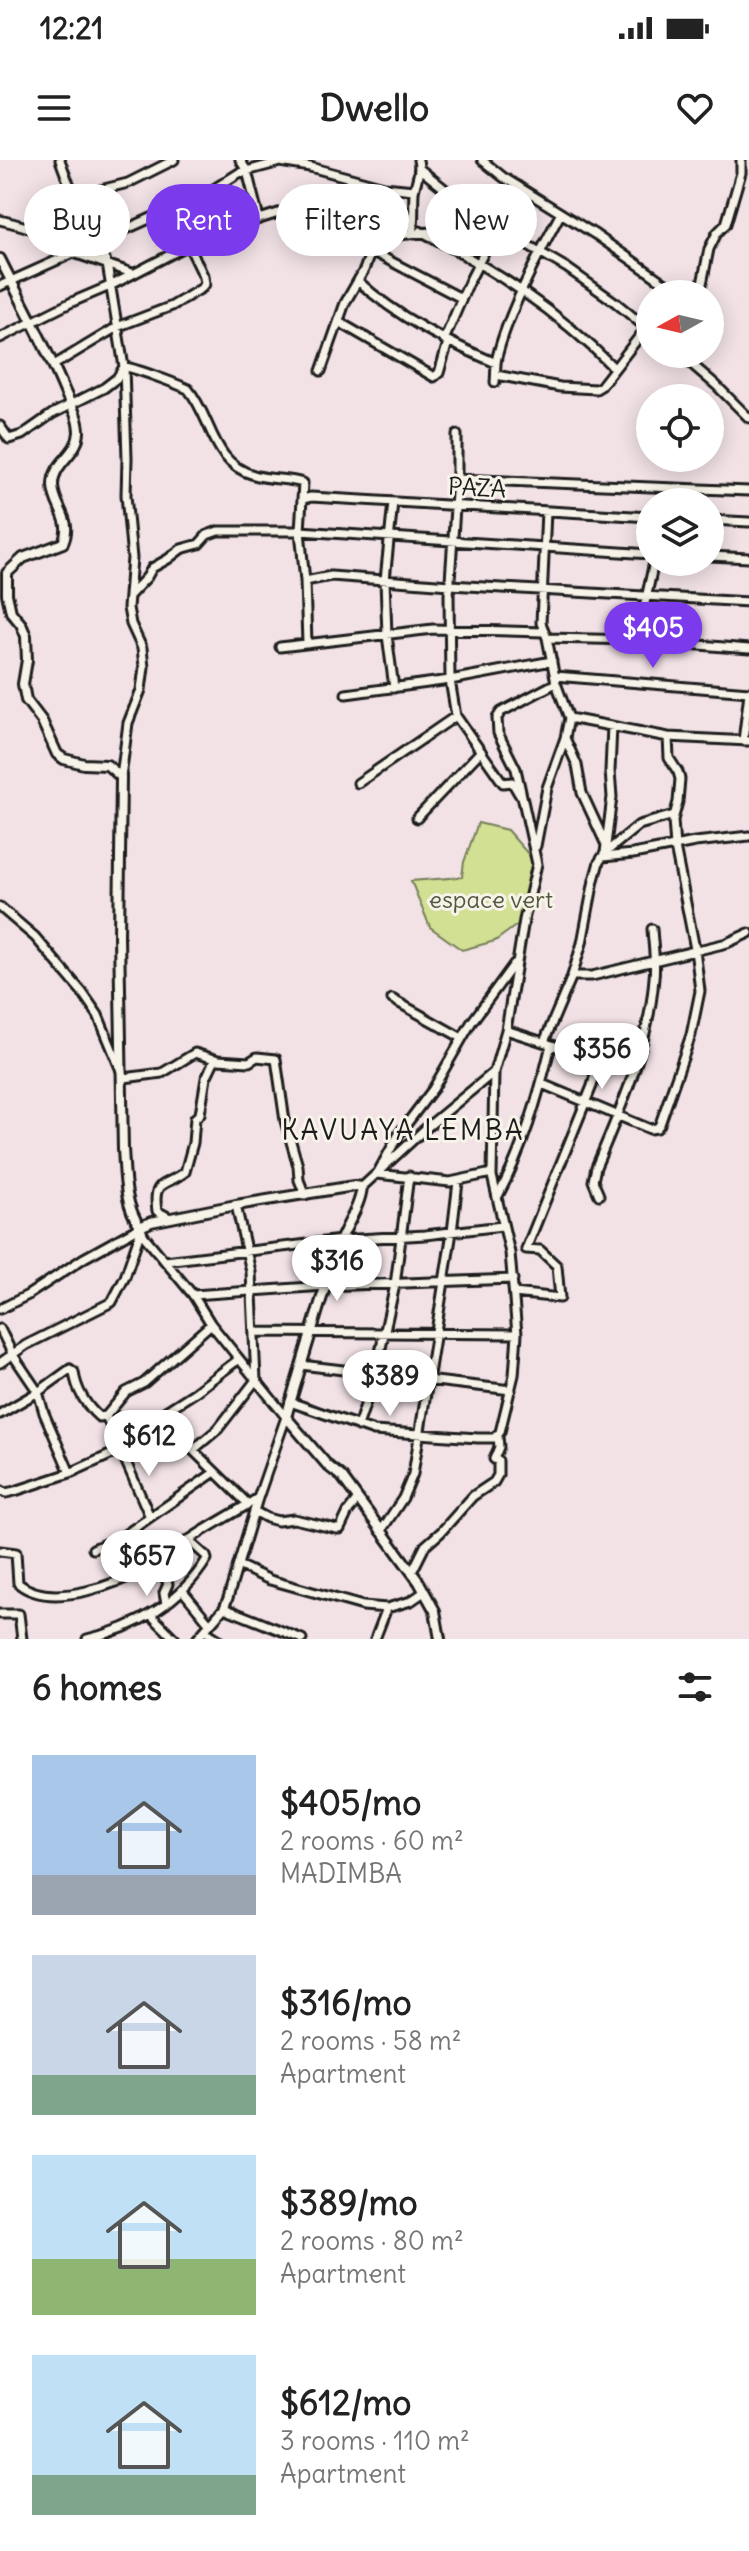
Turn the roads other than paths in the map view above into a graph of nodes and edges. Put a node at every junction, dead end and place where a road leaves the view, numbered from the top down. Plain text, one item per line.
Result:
1 (60, 160) edge
2 (174, 160) edge
3 (240, 160) edge
4 (482, 160) edge
5 (741, 160) edge
6 (277, 162) edge
7 (419, 164) edge
8 (247, 171) junction
9 (70, 184) edge
10 (124, 184) edge
11 (221, 184) edge
12 (250, 184) edge
13 (442, 184) edge
14 (515, 184) edge
15 (414, 190) junction
16 (537, 198) edge
17 (561, 213) junction
18 (0, 220) edge
19 (24, 226) edge
20 (425, 231) edge
21 (409, 232) edge
22 (416, 232) junction
23 (537, 250) edge
24 (541, 252) junction
25 (62, 256) edge
26 (83, 256) edge
27 (103, 256) edge
28 (168, 256) edge
29 (194, 256) edge
30 (369, 256) edge
31 (381, 256) edge
32 (481, 256) edge
33 (0, 259) edge
34 (478, 262) junction
35 (107, 264) junction
36 (132, 273) junction
37 (11, 280) junction
38 (659, 280) edge
39 (703, 280) edge
40 (358, 281) junction
41 (112, 285) junction
42 (0, 286) edge
43 (522, 291) junction
44 (461, 298) junction
45 (636, 320) edge
46 (339, 322) junction
47 (33, 323) junction
48 (117, 327) junction
49 (0, 338) edge
50 (446, 341) junction
51 (636, 343) edge
52 (496, 363) junction
53 (54, 365) junction
54 (124, 367) junction
55 (614, 368) junction
56 (697, 368) edge
57 (321, 371) dead end
58 (71, 404) junction
59 (749, 418) edge
60 (0, 426) edge
61 (457, 435) dead end
62 (457, 479) junction
63 (749, 491) edge
64 (303, 499) junction
65 (393, 502) junction
66 (455, 506) junction
67 (546, 511) junction
68 (636, 516) edge
69 (724, 521) edge
70 (749, 522) edge
71 (300, 531) junction
72 (391, 537) junction
73 (452, 541) junction
74 (544, 547) junction
75 (636, 553) edge
76 (724, 557) edge
77 (749, 558) edge
78 (651, 576) edge
79 (385, 580) junction
80 (305, 581) junction
81 (450, 585) junction
82 (541, 591) junction
83 (129, 596) junction
84 (647, 596) junction
85 (749, 602) edge
86 (449, 628) junction
87 (387, 635) junction
88 (545, 635) junction
89 (637, 640) junction
90 (307, 644) junction
91 (280, 647) dead end
92 (749, 649) edge
93 (552, 661) junction
94 (556, 679) junction
95 (450, 680) junction
96 (394, 688) junction
97 (749, 692) edge
98 (346, 694) dead end
99 (456, 716) junction
100 (569, 718) junction
101 (612, 726) junction
102 (668, 737) junction
103 (565, 738) junction
104 (746, 741) edge
105 (481, 751) junction
106 (121, 777) junction
107 (358, 783) dead end
108 (525, 802) junction
109 (674, 815) junction
110 (417, 818) dead end
111 (749, 836) edge
112 (675, 847) junction
113 (535, 848) junction
114 (605, 852) junction
115 (0, 907) edge
116 (652, 929) dead end
117 (749, 933) edge
118 (695, 949) junction
119 (654, 960) junction
120 (514, 964) dead end
121 (572, 976) junction
122 (392, 999) dead end
123 (506, 1030) junction
124 (462, 1038) junction
125 (548, 1043) junction
126 (215, 1059) junction
127 (494, 1072) junction
128 (124, 1078) junction
129 (542, 1084) junction
130 (585, 1102) junction
131 (618, 1115) junction
132 (492, 1173) junction
133 (377, 1174) junction
134 (409, 1176) junction
135 (458, 1182) junction
136 (362, 1187) junction
137 (305, 1195) junction
138 (599, 1195) dead end
139 (497, 1198) junction
140 (236, 1205) junction
141 (170, 1218) junction
142 (502, 1226) junction
143 (140, 1228) junction
144 (452, 1232) junction
145 (402, 1237) junction
146 (341, 1240) junction
147 (248, 1251) junction
148 (165, 1261) junction
149 (513, 1279) junction
150 (444, 1282) junction
151 (395, 1285) junction
152 (325, 1286) junction
153 (253, 1291) junction
154 (514, 1293) junction
155 (193, 1295) junction
156 (0, 1309) edge
157 (211, 1324) junction
158 (0, 1329) edge
159 (310, 1331) junction
160 (255, 1332) junction
161 (436, 1332) junction
162 (384, 1333) junction
163 (517, 1334) junction
164 (13, 1355) junction
165 (239, 1359) junction
166 (0, 1363) edge
167 (301, 1365) junction
168 (375, 1375) junction
169 (256, 1380) junction
170 (429, 1381) junction
171 (511, 1390) junction
172 (38, 1392) junction
173 (290, 1402) junction
174 (0, 1414) edge
175 (106, 1416) junction
176 (158, 1416) junction
177 (286, 1417) junction
178 (358, 1426) junction
179 (419, 1434) junction
180 (498, 1436) junction
181 (121, 1450) junction
182 (193, 1450) junction
183 (215, 1472) junction
184 (70, 1473) junction
185 (0, 1490) edge
186 (358, 1499) junction
187 (251, 1508) junction
188 (150, 1517) junction
189 (381, 1531) junction
190 (188, 1540) junction
191 (93, 1549) dead end
192 (0, 1551) edge
193 (164, 1557) junction
194 (238, 1565) junction
195 (412, 1572) junction
196 (183, 1591) junction
197 (424, 1592) junction
198 (166, 1604) junction
199 (224, 1608) junction
200 (387, 1608) junction
201 (0, 1614) edge
202 (151, 1615) junction
203 (208, 1628) junction
204 (107, 1637) edge
205 (22, 1639) edge
206 (87, 1639) edge
207 (175, 1639) edge
208 (197, 1639) edge
209 (218, 1639) edge
210 (302, 1639) edge
211 (375, 1639) edge
212 (440, 1639) edge

1 - 9 street
2 - 10 street
3 - 8 street
4 - 14 street
5 - 39 street
6 - 8 street
6 - 15 street
7 - 13 street
7 - 15 street
8 - 11 street
8 - 12 street
15 - 22 street
16 - 17 street
17 - 24 street
17 - 38 street
18 - 19 street
20 - 22 street
21 - 22 street
22 - 34 street
23 - 24 street
24 - 43 street
24 - 45 street
25 - 37 street
26 - 35 street
27 - 35 street
28 - 36 street
29 - 48 street
30 - 40 street
31 - 44 street
32 - 34 street
33 - 37 street
34 - 43 street
34 - 44 street
35 - 36 street
35 - 41 street
36 - 41 street
37 - 42 street
37 - 47 street
40 - 46 street
40 - 50 street
41 - 47 street
41 - 48 street
43 - 52 street
43 - 55 street
44 - 50 street
46 - 50 street
46 - 57 street
47 - 49 street
47 - 53 street
48 - 53 street
48 - 54 street
50 - 52 street
51 - 55 street
52 - 55 street
53 - 58 street
54 - 58 street
54 - 64 street
54 - 83 street
56 - 59 street
58 - 60 street
58 - 106 street
61 - 62 street
62 - 63 street
62 - 66 street
64 - 65 street, PAZA
64 - 71 street
65 - 66 street, PAZA
65 - 72 street
66 - 67 street, PAZA
66 - 73 street
67 - 68 street, PAZA
67 - 74 street
69 - 70 street
71 - 72 street
71 - 80 street
71 - 83 street
72 - 73 street
72 - 79 street
73 - 74 street
73 - 81 street
74 - 75 street
74 - 82 street
76 - 77 street
78 - 84 street
79 - 80 street
79 - 81 street
79 - 87 street
80 - 90 street
81 - 82 street
81 - 86 street
82 - 84 street
82 - 88 street
83 - 106 street
84 - 85 street
84 - 89 street
86 - 87 street
86 - 88 street
86 - 95 street
87 - 90 street
87 - 96 street
88 - 89 street
88 - 93 street
89 - 92 street
90 - 91 street
93 - 94 street
93 - 95 street
94 - 97 street
94 - 100 street
94 - 108 street
95 - 96 street
95 - 99 street
96 - 98 street
97 - 104 street
99 - 105 street
99 - 107 street
100 - 101 street
100 - 103 street
101 - 102 street
101 - 114 street
102 - 104 street
102 - 109 street
103 - 113 street
103 - 114 street
105 - 108 street
105 - 110 street
106 - 128 street
108 - 113 street
109 - 112 street
109 - 114 street
111 - 112 street
112 - 114 street
112 - 118 street
113 - 123 street
114 - 121 street
115 - 128 street
116 - 119 street
117 - 118 street
118 - 119 street
118 - 131 street
119 - 121 street
119 - 131 street
120 - 124 street
121 - 125 street
122 - 124 street
123 - 125 street
123 - 127 street
124 - 133 street
125 - 129 street
125 - 130 street
126 - 128 street
126 - 137 street
126 - 141 street
127 - 132 street
127 - 133 street
128 - 143 street
129 - 130 street
129 - 139 street
130 - 131 street
130 - 154 street
131 - 138 street
132 - 135 street
132 - 139 street
133 - 134 street
133 - 136 street
134 - 135 street
134 - 145 street
135 - 144 street
136 - 137 street
136 - 146 street
137 - 140 street
139 - 142 street
140 - 141 street
140 - 147 street
141 - 143 street
142 - 144 street
142 - 149 street
143 - 148 street
143 - 156 street
143 - 164 street
144 - 145 street
144 - 150 street
145 - 146 street
145 - 151 street
146 - 147 street
146 - 152 street
147 - 148 street
147 - 153 street
148 - 155 street
149 - 150 street
149 - 154 street
150 - 151 street
150 - 161 street
151 - 152 street
151 - 162 street
152 - 153 street
152 - 159 street
153 - 155 street
153 - 160 street
154 - 163 street
155 - 157 street
157 - 165 street
157 - 175 street
158 - 164 street
159 - 160 street
159 - 162 street
159 - 167 street
160 - 169 street
161 - 162 street
161 - 163 street
161 - 170 street
162 - 168 street
163 - 171 street
164 - 166 street
164 - 172 street
165 - 169 street
165 - 176 street
167 - 168 street
167 - 173 street
168 - 170 street
168 - 178 street
169 - 177 street
169 - 182 street
170 - 171 street
170 - 179 street
171 - 180 street
172 - 174 street
172 - 175 street
172 - 184 street
173 - 177 street
173 - 178 street
175 - 181 street
176 - 181 street
176 - 182 street
177 - 186 street
177 - 187 street
178 - 179 street
179 - 180 street
179 - 189 street
180 - 195 street
181 - 184 street
181 - 188 street
182 - 183 street
183 - 187 street
183 - 188 street
184 - 185 street
186 - 187 street
186 - 189 street
187 - 190 street
187 - 194 street
188 - 191 street
189 - 195 street
190 - 193 street
190 - 196 street
192 - 193 street
193 - 198 street
194 - 199 street
194 - 200 street
195 - 197 street
196 - 198 street
196 - 203 street
197 - 200 street
197 - 212 street
198 - 202 street
199 - 203 street
199 - 210 street
200 - 211 street
201 - 205 street
202 - 204 street
202 - 207 street
203 - 208 street
203 - 209 street
204 - 206 street

